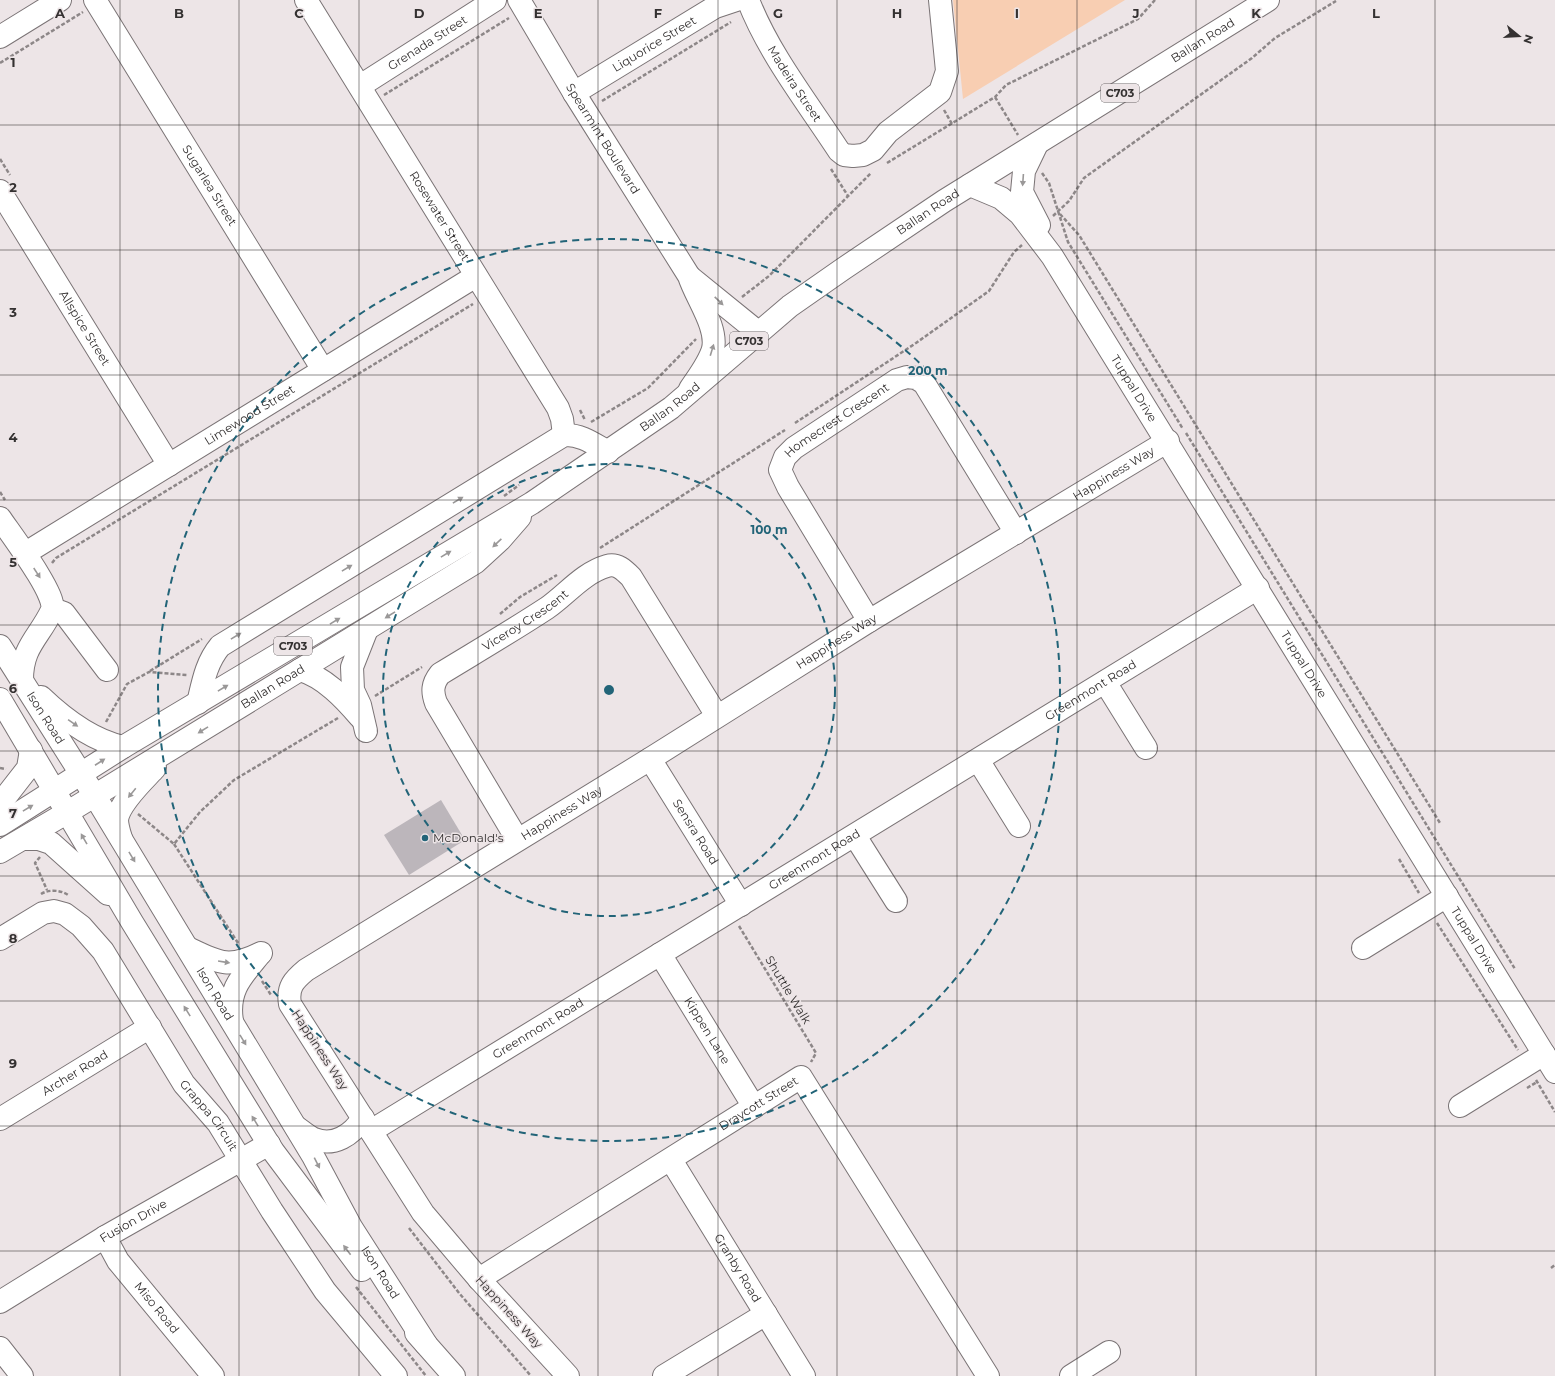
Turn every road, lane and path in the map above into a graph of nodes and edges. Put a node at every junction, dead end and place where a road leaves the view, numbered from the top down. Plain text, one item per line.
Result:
1 (60, 0) edge
2 (306, 0) edge
3 (496, 0) edge
4 (748, 0) edge
5 (940, 0) edge
6 (1155, 0) edge
7 (1268, 0) edge
8 (1336, 1) edge
9 (96, 2) edge
10 (514, 9) edge
11 (735, 10) edge
12 (0, 37) edge
13 (0, 64) edge
14 (360, 86) junction
15 (589, 93) junction
16 (384, 95) dead end
17 (606, 108) dead end
18 (1037, 144) junction
19 (884, 165) dead end
20 (877, 169) dead end
21 (970, 185) junction
22 (0, 191) edge
23 (1058, 212) junction
24 (1038, 229) junction
25 (689, 276) junction
26 (470, 280) junction
27 (728, 309) junction
28 (711, 324) junction
29 (759, 333) junction
30 (323, 370) junction
31 (686, 396) junction
32 (793, 424) dead end
33 (787, 429) dead end
34 (571, 435) junction
35 (1168, 441) junction
36 (608, 452) junction
37 (169, 465) junction
38 (532, 502) junction
39 (0, 518) edge
40 (1016, 533) junction
41 (597, 550) dead end
42 (24, 554) junction
43 (50, 567) dead end
44 (559, 574) dead end
45 (1258, 588) junction
46 (53, 609) junction
47 (497, 618) dead end
48 (869, 621) junction
49 (367, 629) junction
50 (203, 638) dead end
51 (0, 646) edge
52 (426, 665) dead end
53 (107, 670) dead end
54 (300, 670) junction
55 (149, 672) dead end
56 (22, 680) junction
57 (1105, 682) junction
58 (0, 699) edge
59 (198, 703) junction
60 (360, 716) junction
61 (717, 716) junction
62 (7, 718) edge
63 (179, 745) junction
64 (123, 747) junction
65 (1146, 748) dead end
66 (31, 750) junction
67 (650, 759) junction
68 (978, 760) junction
69 (81, 774) junction
70 (56, 791) junction
71 (95, 796) junction
72 (125, 803) junction
73 (0, 804) edge
74 (68, 812) junction
75 (1440, 823) dead end
76 (0, 825) edge
77 (1019, 826) dead end
78 (855, 836) junction
79 (25, 838) junction
80 (120, 838) junction
81 (517, 839) junction
82 (0, 852) edge
83 (1399, 860) dead end
84 (1447, 896) junction
85 (896, 901) dead end
86 (735, 908) junction
87 (1428, 908) junction
88 (132, 922) junction
89 (0, 939) edge
90 (188, 948) junction
91 (1363, 948) dead end
92 (660, 954) junction
93 (1517, 973) dead end
94 (232, 1021) junction
95 (150, 1027) junction
96 (1535, 1059) junction
97 (1555, 1072) edge
98 (801, 1077) junction
99 (1460, 1106) dead end
100 (754, 1107) junction
101 (1555, 1112) edge
102 (291, 1118) junction
103 (0, 1119) edge
104 (367, 1124) junction
105 (269, 1144) junction
106 (241, 1160) junction
107 (671, 1160) junction
108 (105, 1237) junction
109 (1555, 1265) edge
110 (1551, 1268) dead end
111 (479, 1279) junction
112 (0, 1302) edge
113 (766, 1314) junction
114 (426, 1344) junction
115 (0, 1348) edge
116 (1109, 1352) dead end
117 (1080, 1374) edge
118 (22, 1376) edge
119 (213, 1376) edge
120 (396, 1376) edge
121 (454, 1376) edge
122 (568, 1376) edge
123 (664, 1376) edge
124 (804, 1376) edge
125 (988, 1376) edge

1 - 12 street
2 - 14 street, Rosewater Street
3 - 14 street, Grenada Street
4 - 5 street, Madeira Street
6 - 19 path
7 - 18 street, Ballan Road / C703
8 - 23 path
9 - 13 path
9 - 30 street, Sugarlea Street
10 - 15 street, Spearmint Boulevard
10 - 16 path
11 - 15 path
11 - 15 street, Liquorice Street
14 - 26 street, Rosewater Street
15 - 17 path
15 - 25 street, Spearmint Boulevard
18 - 21 street, Ballan Road / C703
18 -> 24 street, Tuppal Drive
20 - 27 path
21 - 24 street, Tuppal Drive
21 - 29 street, Ballan Road / C703
22 - 37 street, Allspice Street
23 - 24 path
23 - 75 path
23 - 93 path
24 - 32 path
24 - 35 street, Tuppal Drive
25 -> 27 street, Spearmint Boulevard
25 - 28 street, Spearmint Boulevard
26 - 30 street, Limewood Street
26 - 34 street, Rosewater Street
26 - 43 path
27 - 29 street, Spearmint Boulevard
31 -> 28 street, Spearmint Boulevard
28 - 34 path
29 - 31 street, Ballan Road / C703
30 - 37 street, Limewood Street
31 - 36 street, Ballan Road / C703
33 - 41 path
34 - 36 street
59 -> 34 street
35 - 40 street, Happiness Way
35 - 45 street, Tuppal Drive
36 - 38 street, Ballan Road / C703
37 - 42 street, Limewood Street
38 -> 49 street, Ballan Road / C703
59 -> 38 street, Ballan Road / C703
39 - 42 street
40 - 48 street, Happiness Way
40 - 48 street, Homecrest Crescent
42 -> 46 street
44 - 47 path
45 - 57 street, Greenmont Road
45 - 84 street, Tuppal Drive
46 - 53 street
46 - 56 street
48 - 61 street, Happiness Way
49 - 54 street, Ballan Road / C703
49 - 60 street
50 - 55 path
51 - 56 street, Ison Road
52 - 60 path
54 - 60 street
54 -> 63 street, Ballan Road / C703
56 -> 64 street
56 - 69 street, Ison Road
57 - 65 street
57 - 68 street, Greenmont Road
58 - 62 street, Ison Road
59 - 64 street, Ballan Road / C703
60 - 72 path
61 - 67 street, Happiness Way
61 - 81 street, Viceroy Crescent
62 - 66 street, Ison Road
63 - 71 street, Ballan Road / C703
63 -> 72 street
69 -> 64 street, Ballan Road / C703
66 - 70 street, Ison Road
66 - 73 street
67 - 81 street, Happiness Way
67 - 86 street, Sensra Road
68 - 77 street
68 - 78 street, Greenmont Road
69 - 70 street, Ballan Road / C703
69 - 71 street, Ison Road
70 - 74 street, Ison Road
76 -> 70 street, Ballan Road / C703
71 - 74 street, Ballan Road / C703
71 - 80 street, Ison Road
72 - 80 street
74 - 79 street, Ballan Road / C703
88 -> 74 street, Ison Road
78 - 85 street
78 - 86 street, Greenmont Road
79 - 82 street, Ballan Road / C703
79 - 88 street
80 -> 90 street, Ison Road
81 - 104 street, Happiness Way
83 - 87 path
84 - 87 street
84 - 96 street, Tuppal Drive
86 - 92 street, Greenmont Road
86 - 98 path, Shuttle Walk
87 - 91 street
87 - 96 path
105 -> 88 street, Ison Road
89 - 95 street, Grappa Circuit
90 - 94 street, Ison Road
90 -> 94 street
92 - 100 street, Kippen Lane
92 - 104 street, Greenmont Road
94 -> 102 street, Ison Road
95 - 103 street, Archer Road
95 - 106 street, Grappa Circuit
96 - 97 street, Tuppal Drive
96 - 99 street
96 - 101 path
98 - 100 street, Draycott Street
98 - 125 street, Draycott Street
100 - 107 street, Draycott Street
102 - 104 street
102 - 105 street, Fusion Drive
102 -> 114 street, Ison Road
104 - 111 street, Happiness Way
105 - 106 street, Fusion Drive
114 -> 105 street, Ison Road
106 - 108 street, Fusion Drive
106 - 120 street, Grappa Circuit
107 - 111 street, Draycott Street
107 - 113 street, Granby Road
108 - 112 street, Fusion Drive
108 - 119 street, Miso Road
109 - 110 path
111 - 122 street, Happiness Way
113 - 123 street
113 - 124 street, Granby Road
114 - 121 street, Ison Road
115 - 118 street
116 - 117 street

